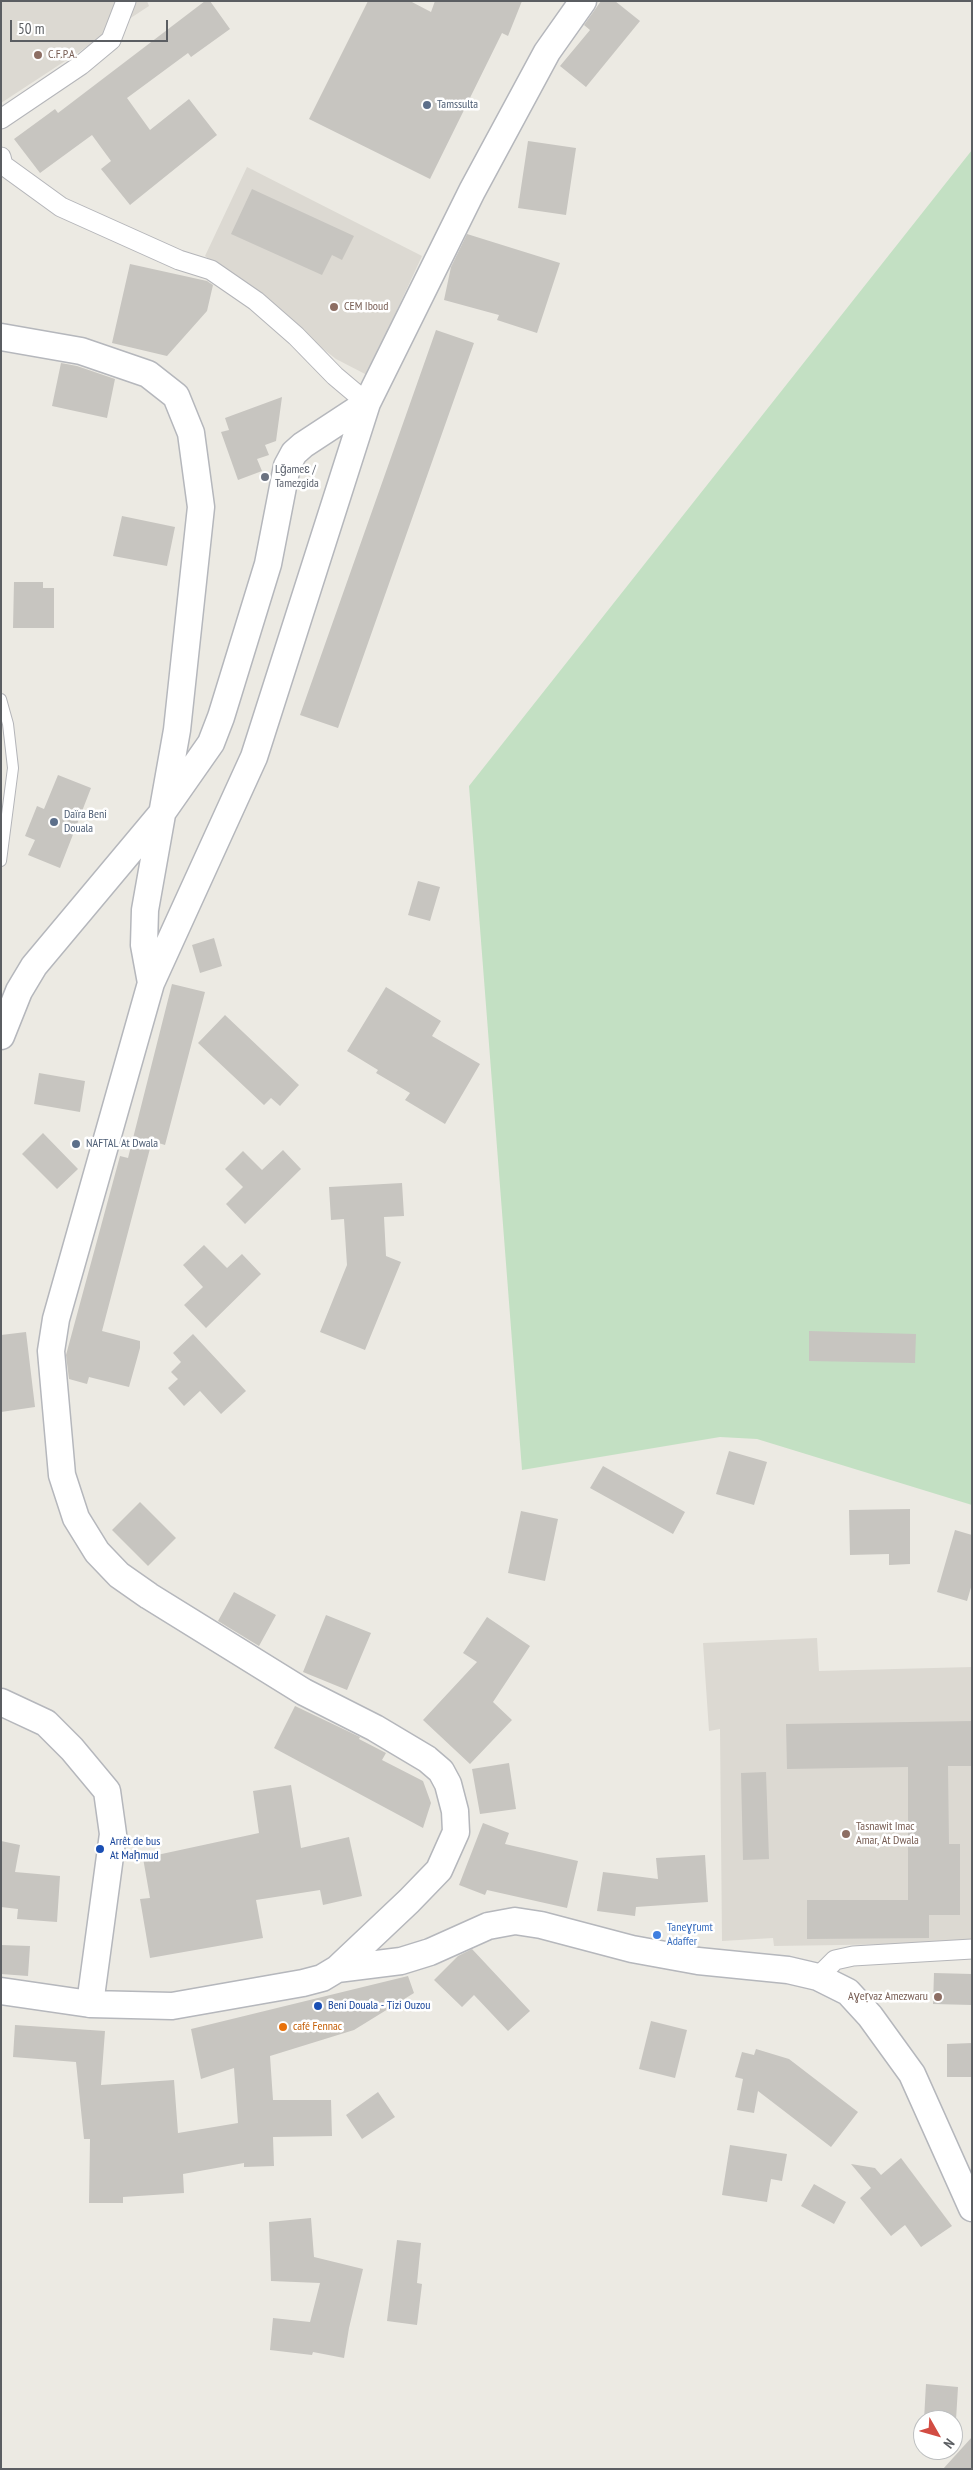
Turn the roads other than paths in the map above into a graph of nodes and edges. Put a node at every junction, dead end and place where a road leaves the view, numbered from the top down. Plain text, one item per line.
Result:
1 (126, 1) edge
2 (584, 1) edge
3 (1, 119) edge
4 (1, 157) edge
5 (1, 337) edge
6 (366, 403) junction
7 (1, 699) edge
8 (162, 814) junction
9 (1, 861) edge
10 (151, 983) junction
11 (1, 1036) edge
12 (1, 1702) edge
13 (972, 1949) edge
14 (337, 1969) junction
15 (818, 1977) junction
16 (1, 1991) edge
17 (90, 2004) junction
18 (972, 2208) edge

1 - 3 street
2 - 6 main road
4 - 6 street
5 - 8 main road
6 - 8 main road
6 - 10 main road
7 - 9 lane
8 - 10 main road
8 - 11 main road
10 - 14 main road
12 - 17 main road
13 - 15 street
14 - 15 main road
14 - 17 main road
15 - 18 main road
16 - 17 main road

